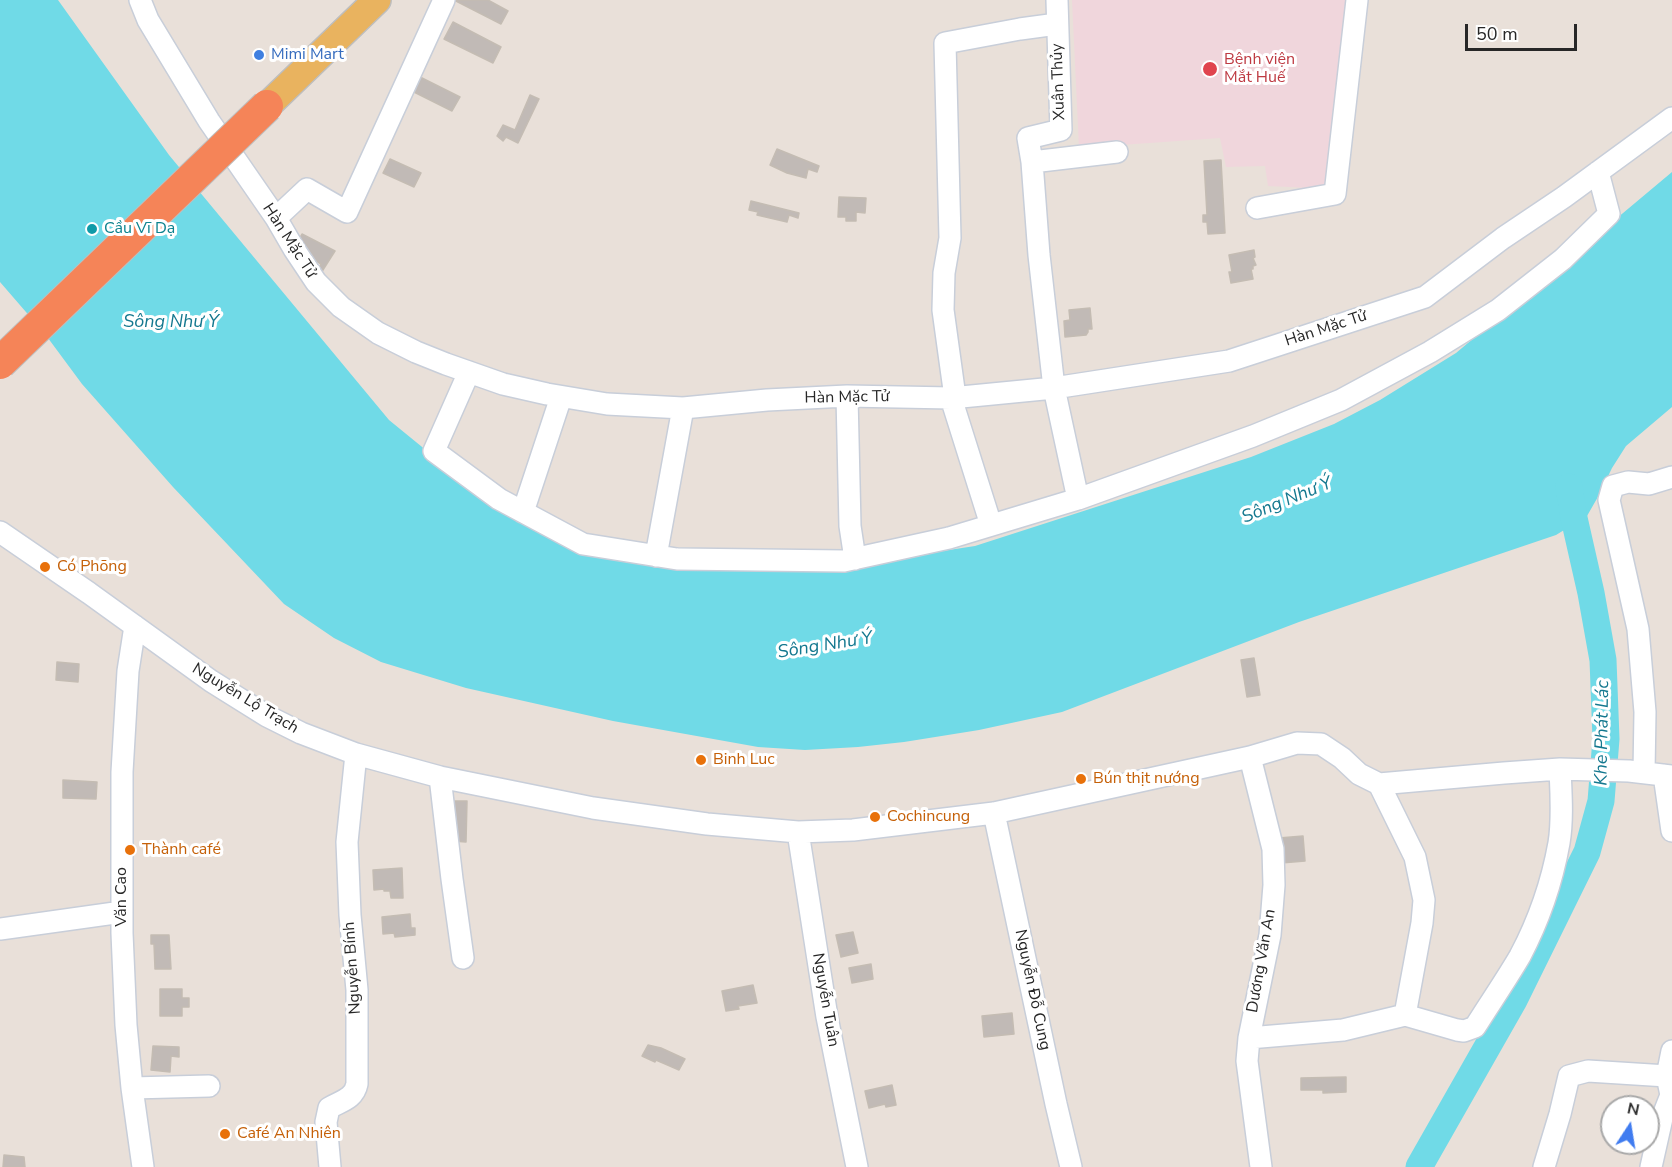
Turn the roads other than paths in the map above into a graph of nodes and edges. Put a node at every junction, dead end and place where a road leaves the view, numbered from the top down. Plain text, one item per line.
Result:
1 (140, 0) edge
2 (377, 0) edge
3 (444, 0) edge
4 (1056, 0) edge
5 (1357, 0) edge
6 (1057, 24) junction
7 (267, 106) joint
8 (1672, 118) edge
9 (1117, 152) dead end
10 (1032, 162) junction
11 (1598, 172) junction
12 (1257, 208) dead end
13 (276, 218) junction
14 (0, 363) edge
15 (469, 372) junction
16 (1054, 388) junction
17 (847, 396) junction
18 (561, 397) junction
19 (953, 397) junction
20 (683, 408) junction
21 (1672, 477) edge
22 (1078, 499) junction
23 (523, 512) junction
24 (991, 525) junction
25 (0, 532) edge
26 (656, 556) junction
27 (855, 559) junction
28 (135, 626) junction
29 (356, 754) junction
30 (1250, 757) junction
31 (1560, 769) junction
32 (1652, 773) edge
33 (440, 777) junction
34 (1379, 784) junction
35 (994, 813) junction
36 (1672, 831) edge
37 (798, 832) junction
38 (122, 912) junction
39 (0, 929) edge
40 (463, 958) dead end
41 (1405, 1015) junction
42 (1249, 1038) junction
43 (1672, 1051) edge
44 (1667, 1076) junction
45 (209, 1086) dead end
46 (132, 1088) junction
47 (143, 1167) edge
48 (330, 1167) edge
49 (857, 1167) edge
50 (1071, 1167) edge
51 (1261, 1167) edge
52 (1544, 1167) edge
53 (1651, 1167) edge

1 - 13 street, Hàn Mặc Tử
2 - 7 main road
3 - 13 street
4 - 6 street, Xuân Thủy
5 - 12 street
6 - 10 street, Xuân Thủy
6 - 19 street
7 - 14 highway, bridge
8 - 11 street, Hàn Mặc Tử
9 - 10 street
10 - 16 street
11 - 16 street, Hàn Mặc Tử
11 - 22 street
13 - 15 street, Hàn Mặc Tử
15 - 18 street, Hàn Mặc Tử
15 - 23 street
16 - 19 street, Hàn Mặc Tử
16 - 22 street
17 - 19 street, Hàn Mặc Tử
17 - 20 street, Hàn Mặc Tử
17 - 27 street
18 - 20 street, Hàn Mặc Tử
18 - 23 street
19 - 24 street
20 - 26 street
21 - 32 street
22 - 24 street
23 - 26 street
24 - 27 street
25 - 28 street, Nguyễn Lộ Trạch
26 - 27 street
28 - 29 street, Nguyễn Lộ Trạch
28 - 38 street, Văn Cao
29 - 33 street, Nguyễn Lộ Trạch
29 - 48 street, Nguyễn Bính
30 - 34 street, Nguyễn Lộ Trạch
30 - 35 street, Nguyễn Lộ Trạch
30 - 42 street, Dương Văn An
31 - 32 street
31 - 34 street
31 - 41 street
32 - 36 street
33 - 37 street, Nguyễn Lộ Trạch
33 - 40 street
34 - 41 street
35 - 37 street, Nguyễn Lộ Trạch
35 - 50 street, Nguyễn Đỗ Cung
37 - 49 street, Nguyễn Tuân
38 - 39 street
38 - 46 street, Văn Cao
41 - 42 street
42 - 51 street, Dương Văn An
43 - 44 street
44 - 52 street
44 - 53 street
45 - 46 street
46 - 47 street, Văn Cao

